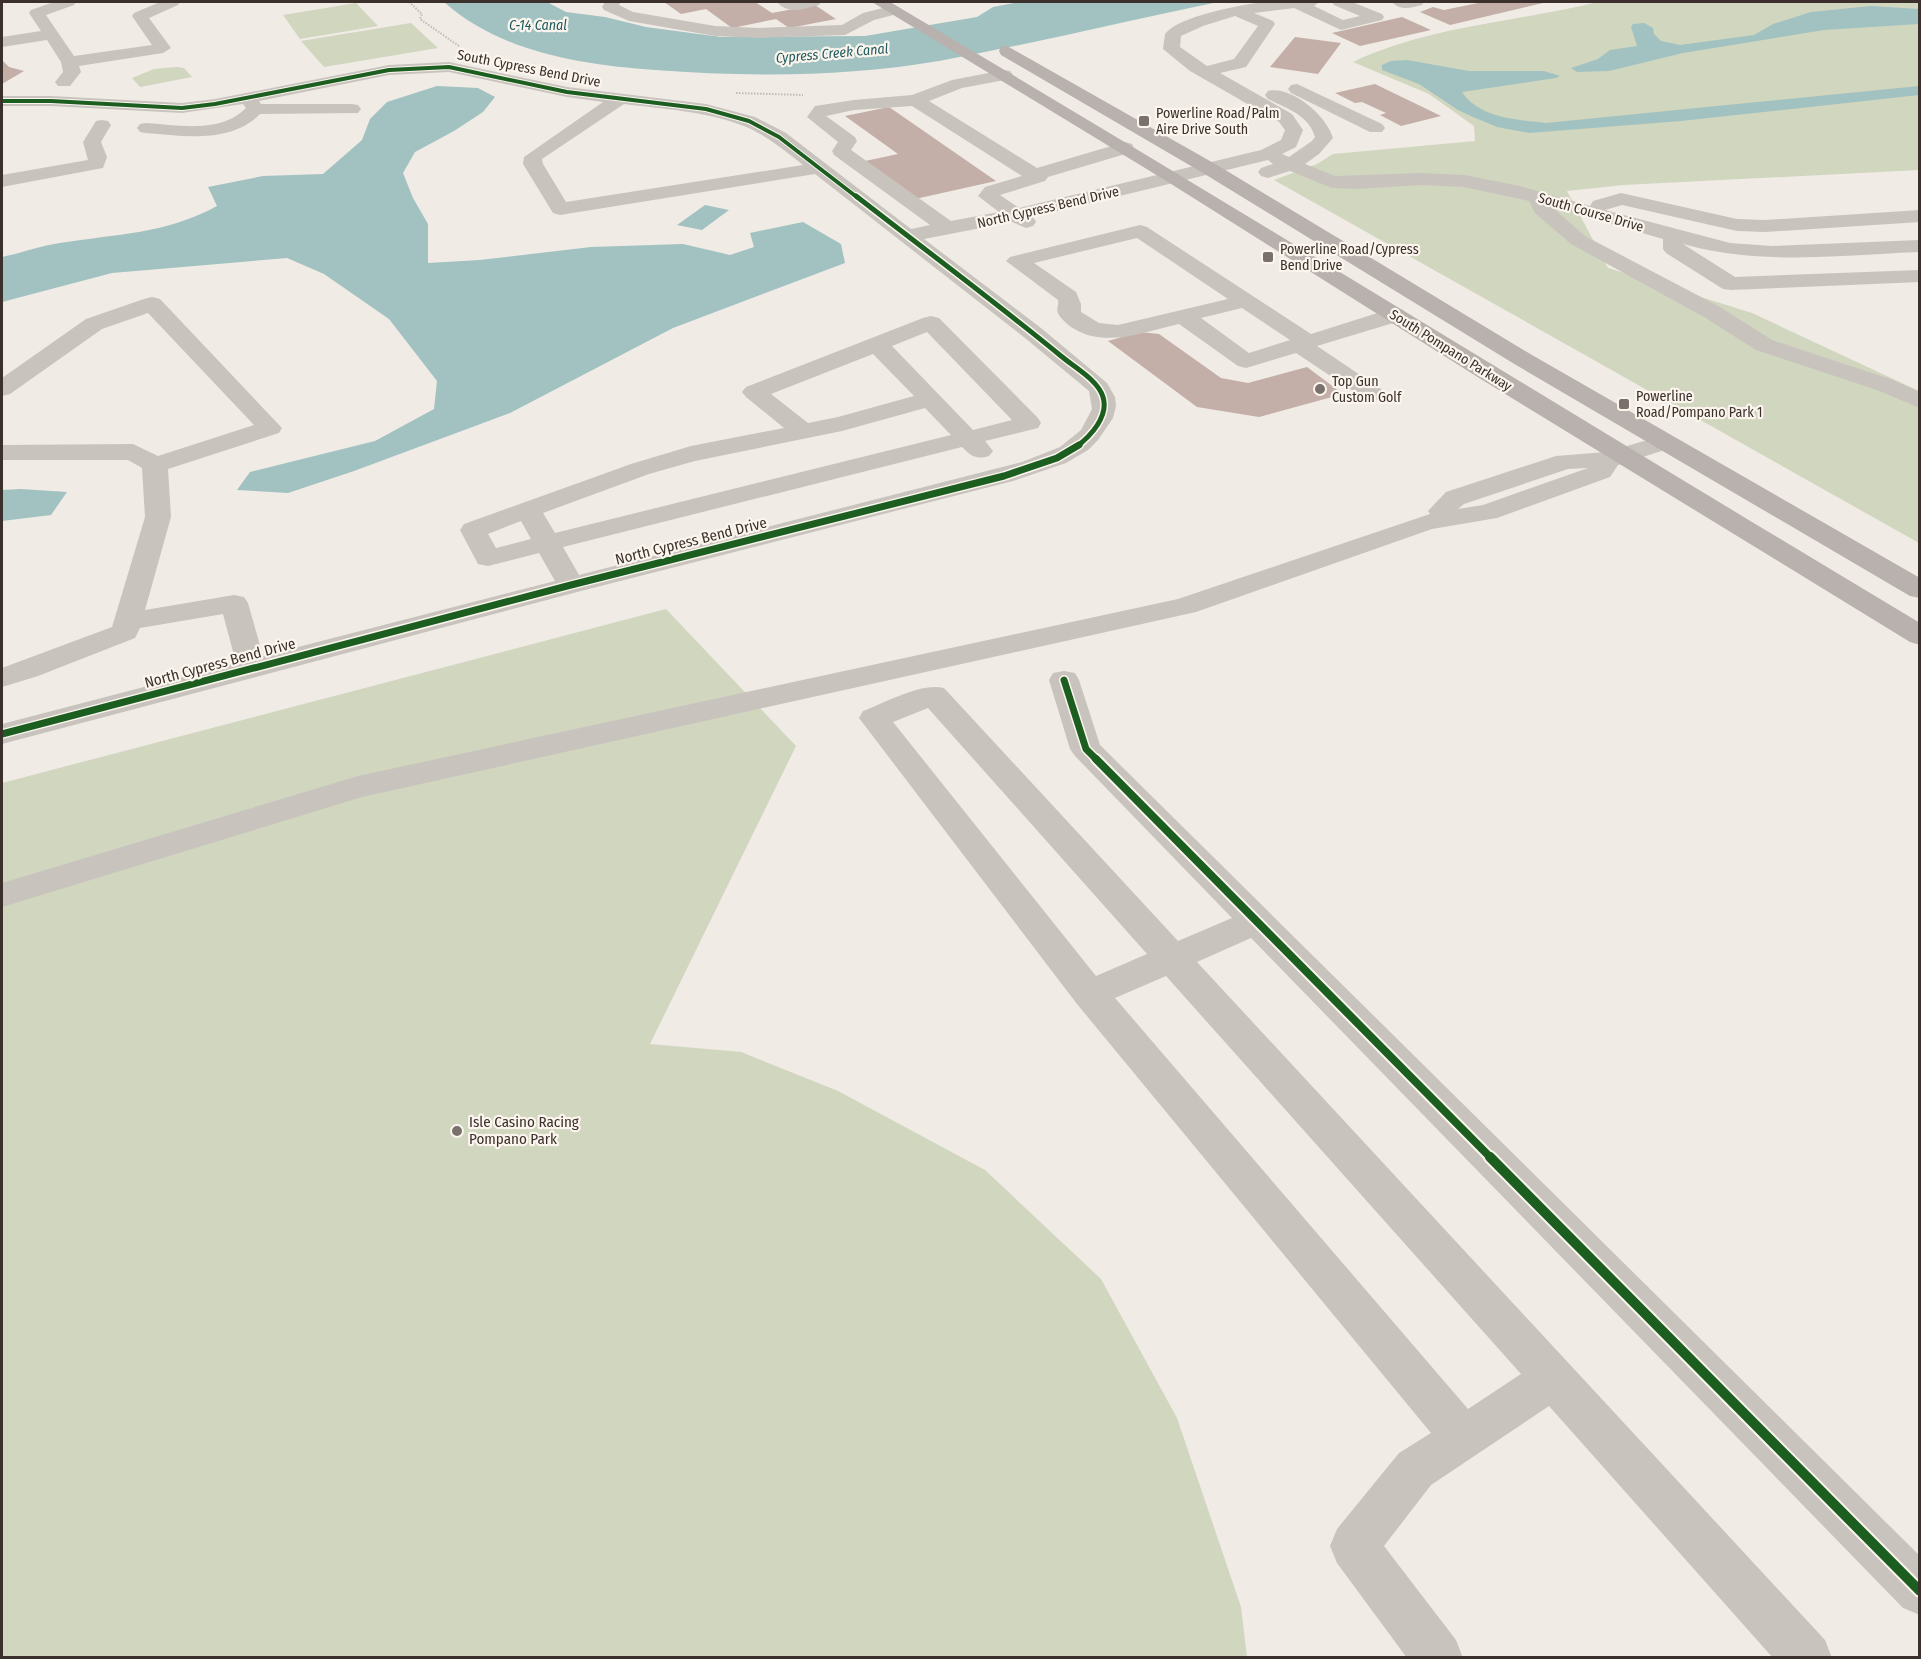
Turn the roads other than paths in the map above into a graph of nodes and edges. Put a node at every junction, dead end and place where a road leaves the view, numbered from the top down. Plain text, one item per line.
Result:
1 (68, 2) edge
2 (172, 2) edge
3 (613, 2) edge
4 (785, 2) edge
5 (813, 2) edge
6 (880, 2) edge
7 (1340, 2) edge
8 (1400, 2) edge
9 (1416, 2) edge
10 (1305, 3) edge
11 (848, 6) dead end
12 (895, 10) junction
13 (1245, 15) junction
14 (869, 16) junction
15 (49, 35) junction
16 (990, 41) dead end
17 (2, 42) edge
18 (69, 62) junction
19 (1224, 68) junction
20 (1205, 72) junction
21 (1004, 75) junction
22 (1294, 97) junction
23 (621, 98) junction
24 (915, 100) junction
25 (2, 101) edge
26 (51, 101) junction
27 (252, 103) junction
28 (178, 108) junction
29 (352, 109) dead end
30 (1273, 110) junction
31 (80, 124) dead end
32 (102, 125) junction
33 (152, 128) junction
34 (1376, 128) dead end
35 (92, 142) junction
36 (70, 147) dead end
37 (1125, 148) junction
38 (1268, 154) junction
39 (1290, 165) junction
40 (818, 168) junction
41 (1210, 169) junction
42 (1034, 175) junction
43 (1175, 177) junction
44 (2, 181) edge
45 (1232, 182) junction
46 (1197, 191) junction
47 (1538, 197) junction
48 (1584, 210) junction
49 (1017, 215) junction
50 (1920, 216) edge
51 (1036, 229) junction
52 (948, 230) junction
53 (1672, 235) junction
54 (915, 243) junction
55 (1920, 246) edge
56 (1064, 250) junction
57 (1920, 276) edge
58 (1245, 301) junction
59 (1181, 315) junction
60 (1395, 315) junction
61 (1304, 343) junction
62 (877, 344) junction
63 (2, 389) edge
64 (1373, 394) dead end
65 (929, 399) junction
66 (1920, 401) edge
67 (804, 432) junction
68 (968, 439) junction
69 (1665, 442) junction
70 (2, 452) edge
71 (1615, 458) junction
72 (155, 465) junction
73 (1004, 476) junction
74 (528, 510) junction
75 (547, 543) junction
76 (572, 585) junction
77 (1920, 590) edge
78 (128, 622) junction
79 (1920, 636) edge
80 (252, 668) junction
81 (2, 678) edge
82 (1065, 680) dead end
83 (2, 734) edge
84 (2, 895) edge
85 (1257, 921) junction
86 (1172, 958) junction
87 (1090, 994) junction
88 (1553, 1378) junction
89 (1464, 1438) junction
90 (1920, 1590) edge
91 (1438, 1658) edge
92 (1807, 1658) edge

1 - 15 street
2 - 18 street
3 - 14 street
4 - 5 street
6 - 12 main road, South Pompano Parkway
7 - 10 street
8 - 9 street
10 - 13 street
11 - 14 street
12 - 14 street
12 - 21 main road, South Pompano Parkway
13 - 19 street
13 - 19 street
13 - 20 street
15 - 17 street
15 - 18 street
16 - 41 main road, South Pompano Parkway
18 - 26 street
19 - 20 street
19 - 22 street
20 - 30 street
21 - 24 street
21 - 37 main road, South Pompano Parkway
22 - 30 street
22 - 34 street
22 - 39 street, North Cypress Bend Drive
23 - 27 street, South Cypress Bend Drive
23 - 40 street, South Cypress Bend Drive
23 - 40 street
24 - 42 street
24 - 52 street
25 - 26 street, South Cypress Bend Drive
26 - 28 street, South Cypress Bend Drive
27 - 28 street, South Cypress Bend Drive
27 - 29 street
27 - 33 street
28 - 33 street
30 - 38 street
31 - 32 street
32 - 33 street
32 - 35 street
35 - 36 street
35 - 44 street
37 - 42 street
37 - 43 main road, South Pompano Parkway
38 - 39 street, South Course Drive
38 - 41 street, North Cypress Bend Drive
39 - 45 street, North Cypress Bend Drive
39 - 47 street, South Course Drive
40 - 54 street, South Cypress Bend Drive
41 - 43 street, North Cypress Bend Drive
41 - 45 main road, South Pompano Parkway
42 - 49 street
43 - 46 main road, South Pompano Parkway
43 - 49 street, North Cypress Bend Drive
45 - 46 street, North Cypress Bend Drive
45 - 69 main road, South Pompano Parkway
46 - 51 street, North Cypress Bend Drive
46 - 60 main road, South Pompano Parkway
47 - 48 street, South Course Drive
47 - 66 street
48 - 50 street
48 - 53 street, South Course Drive
49 - 51 street
49 - 52 street, North Cypress Bend Drive
51 - 54 street, North Cypress Bend Drive
51 - 56 street
52 - 54 street, North Cypress Bend Drive
53 - 55 street, South Course Drive
53 - 57 street
54 - 73 street, North Cypress Bend Drive
56 - 58 street
56 - 59 street
58 - 59 street
58 - 61 street
59 - 61 street
60 - 61 street
60 - 71 main road, South Pompano Parkway
61 - 64 street
62 - 65 street
62 - 67 street
62 - 68 street
63 - 72 street
65 - 67 street
65 - 68 street
67 - 74 street
68 - 73 street
68 - 75 street
69 - 71 street
69 - 77 main road, South Pompano Parkway
70 - 72 street
71 - 79 main road, South Pompano Parkway
71 - 84 street
72 - 78 street
73 - 76 street, North Cypress Bend Drive
74 - 75 street
74 - 75 street
75 - 76 street
76 - 80 street, North Cypress Bend Drive
78 - 80 street
78 - 81 street
80 - 83 street, North Cypress Bend Drive
82 - 85 street
85 - 86 street
85 - 90 street
86 - 87 street
86 - 87 street
86 - 88 street
87 - 89 street
88 - 89 street
88 - 92 street
89 - 91 street

